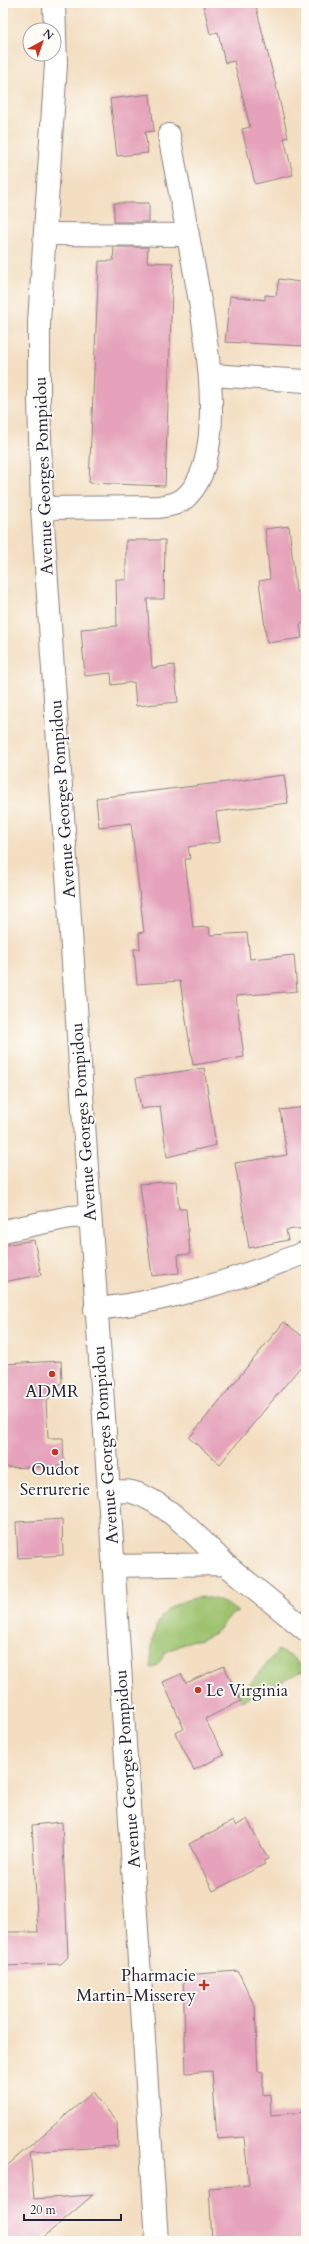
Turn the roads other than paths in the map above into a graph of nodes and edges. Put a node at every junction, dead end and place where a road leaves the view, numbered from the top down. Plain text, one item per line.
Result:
1 (54, 3) edge
2 (169, 135) dead end
3 (45, 234) junction
4 (188, 235) junction
5 (211, 375) junction
6 (306, 381) edge
7 (42, 508) junction
8 (89, 1216) junction
9 (3, 1231) edge
10 (306, 1252) edge
11 (95, 1309) junction
12 (108, 1492) junction
13 (225, 1564) junction
14 (113, 1566) junction
15 (306, 1630) edge
16 (156, 2241) edge

1 - 3 main road, Avenue Georges Pompidou
2 - 4 main road
3 - 4 main road
3 - 7 main road, Avenue Georges Pompidou
4 - 5 main road
5 - 6 main road
5 - 7 main road
7 - 8 main road, Avenue Georges Pompidou
8 - 9 main road
8 - 11 main road, Avenue Georges Pompidou
10 - 11 main road
11 - 12 main road, Avenue Georges Pompidou
12 - 13 main road
12 - 14 main road, Avenue Georges Pompidou
13 - 14 main road
13 - 15 main road
14 - 16 main road, Avenue Georges Pompidou

